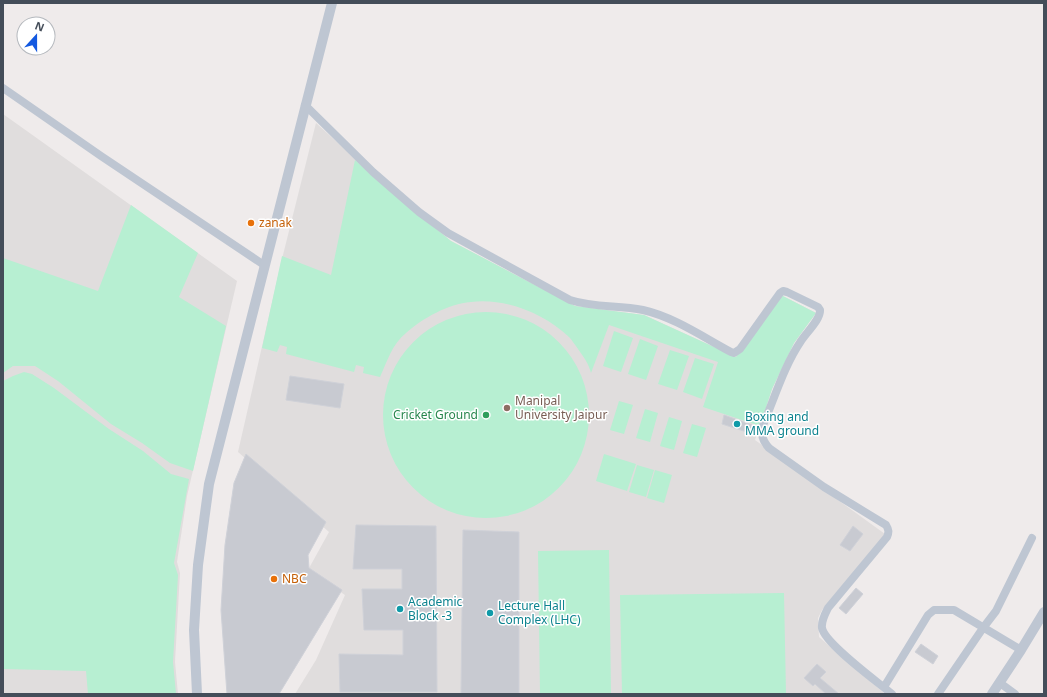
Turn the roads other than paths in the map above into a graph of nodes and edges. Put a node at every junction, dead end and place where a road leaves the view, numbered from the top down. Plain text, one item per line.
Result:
1 (332, 3) edge
2 (3, 88) edge
3 (305, 105) junction
4 (264, 265) junction
5 (1032, 538) dead end
6 (1044, 612) edge
7 (983, 628) junction
8 (1021, 650) junction
9 (1000, 683) junction
10 (884, 687) junction
11 (197, 694) edge
12 (892, 694) edge
13 (938, 694) edge
14 (992, 694) edge
15 (1015, 694) edge

1 - 3 street
2 - 4 street
3 - 4 street
3 - 10 street
4 - 11 street
5 - 7 street
6 - 8 street
7 - 8 street
7 - 10 street
7 - 13 street
8 - 9 street
9 - 14 street
9 - 15 street
10 - 12 street

